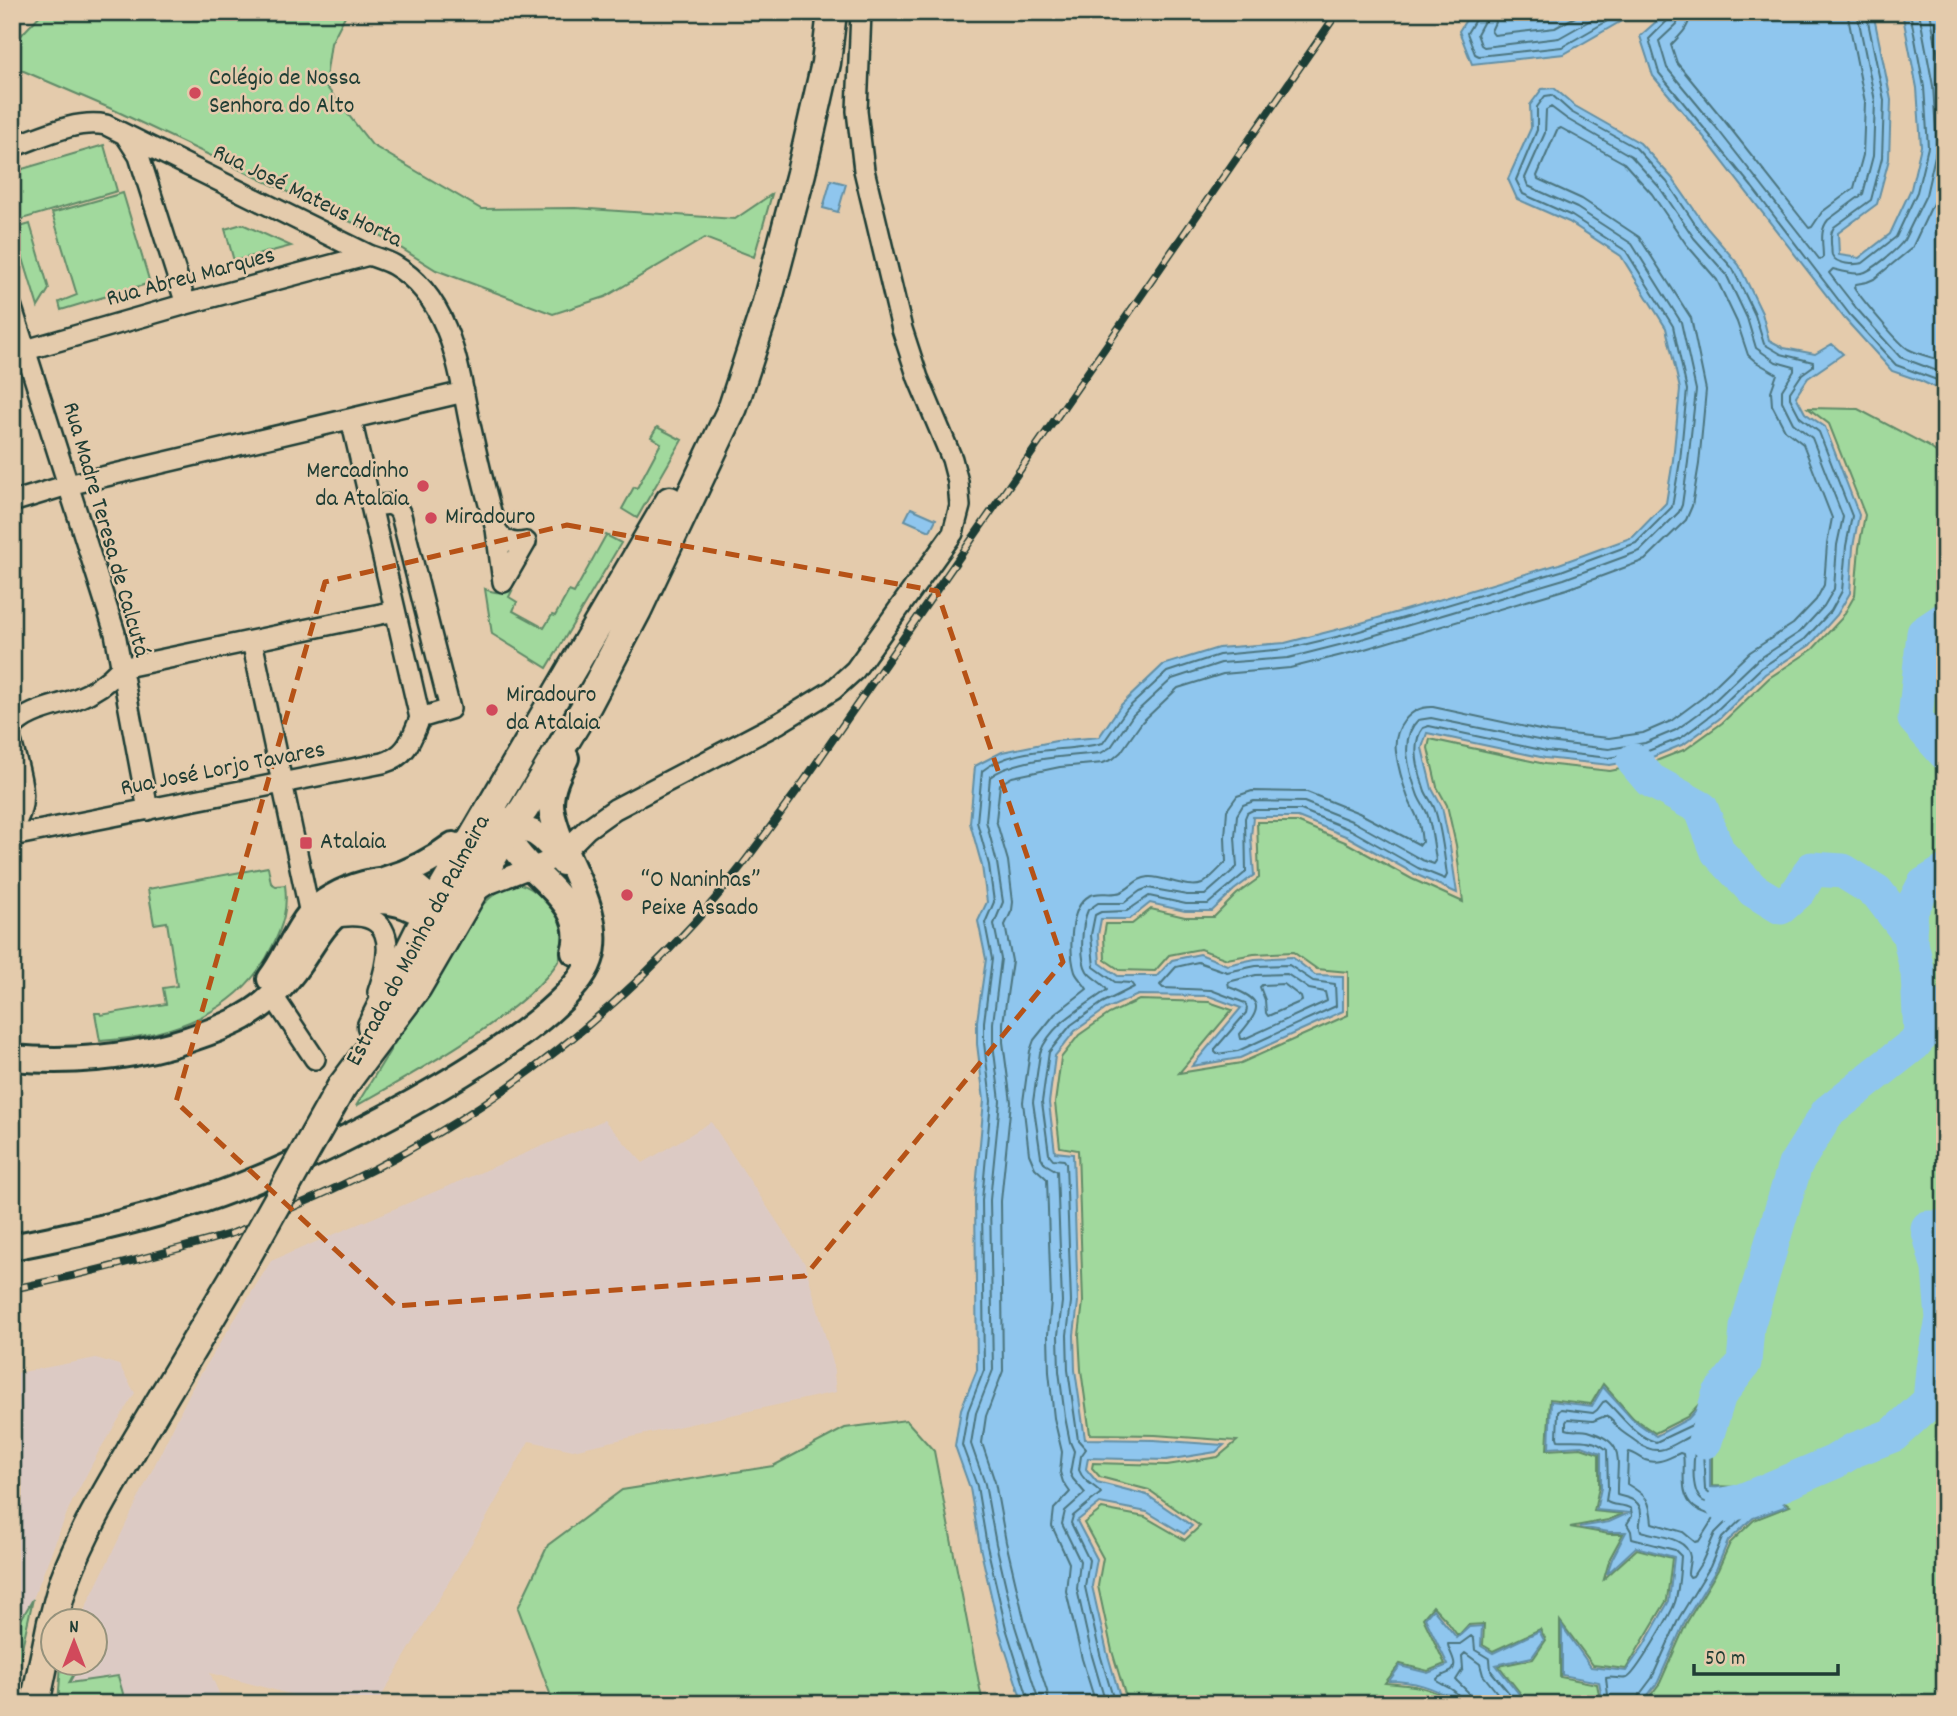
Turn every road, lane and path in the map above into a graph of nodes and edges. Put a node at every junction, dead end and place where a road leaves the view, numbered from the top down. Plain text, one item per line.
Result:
1 (832, 12) edge
2 (861, 12) edge
3 (125, 135) junction
4 (12, 146) edge
5 (165, 155) junction
6 (144, 174) junction
7 (369, 255) junction
8 (186, 304) junction
9 (766, 306) junction
10 (12, 308) edge
11 (26, 350) junction
12 (464, 391) junction
13 (351, 419) junction
14 (68, 485) junction
15 (12, 502) edge
16 (372, 507) junction
17 (496, 529) junction
18 (620, 589) junction
19 (395, 611) junction
20 (252, 641) junction
21 (619, 645) junction
22 (121, 668) junction
23 (420, 718) junction
24 (12, 728) edge
25 (12, 744) edge
26 (283, 784) junction
27 (24, 793) junction
28 (497, 796) junction
29 (148, 810) junction
30 (12, 828) edge
31 (50, 829) junction
32 (521, 833) junction
33 (12, 836) edge
34 (470, 842) junction
35 (561, 848) junction
36 (440, 854) junction
37 (531, 869) junction
38 (358, 885) junction
39 (471, 896) junction
40 (431, 911) junction
41 (320, 922) junction
42 (273, 996) junction
43 (380, 1036) junction
44 (186, 1041) junction
45 (12, 1058) edge
46 (314, 1059) dead end
47 (347, 1076) junction
48 (442, 1085) junction
49 (12, 1247) edge
50 (56, 1608) edge
51 (40, 1678) edge
52 (35, 1704) edge

1 - 9 main road, Estrada do Moinho da Palmeira
2 - 35 street
3 - 4 street, Rua José Mateus Horta
3 - 5 street, Rua José Mateus Horta
3 - 6 street
5 - 6 street
5 - 7 street, Rua José Mateus Horta
6 - 8 street
7 - 8 street, Rua Abreu Marques
7 - 12 street, Rua José Mateus Horta
8 - 11 street, Rua Abreu Marques
9 - 18 main road, Estrada do Moinho da Palmeira
9 - 21 main road, Estrada do Moinho da Palmeira
10 - 11 street, Rua Madre Teresa de Calcutá
11 - 14 street, Rua Madre Teresa de Calcutá
12 - 13 street
12 - 17 street, Rua José Mateus Horta
13 - 14 street
13 - 16 street
14 - 15 street
14 - 22 street, Rua Madre Teresa de Calcutá
16 - 19 street
16 - 23 street
17 - 17 street, Rua José Mateus Horta
18 - 28 main road, Estrada do Moinho da Palmeira
18 - 32 street
19 - 20 street
19 - 23 street
20 - 22 street
20 - 26 street
21 - 32 main road, Estrada do Moinho da Palmeira
21 - 35 street
22 - 24 street
22 - 29 street, Rua Madre Teresa de Calcutá
23 - 26 street, Rua José Lorjo Tavares
25 - 27 street
26 - 29 street, Rua José Lorjo Tavares
26 - 41 street
27 - 30 street
27 - 31 street
28 - 34 main road, Estrada do Moinho da Palmeira
28 - 36 street
29 - 31 street, Rua José Lorjo Tavares
31 - 33 street, Rua José Lorjo Tavares
32 - 34 street
32 - 35 street
32 - 37 street
32 - 39 main road, Estrada do Moinho da Palmeira
34 - 36 street
34 - 40 main road, Estrada do Moinho da Palmeira
35 - 37 street
35 - 48 street
36 - 38 street
37 - 39 street
37 - 48 street
38 - 40 street
38 - 41 street
39 - 40 street
39 - 43 main road, Estrada do Moinho da Palmeira
40 - 41 street
40 - 43 street
40 - 47 main road, Estrada do Moinho da Palmeira
41 - 42 street
41 - 44 street
41 - 47 street
42 - 44 street
42 - 46 street
43 - 47 main road, Estrada do Moinho da Palmeira
44 - 45 street
47 - 50 main road, bridge
48 - 49 street
51 - 52 main road

